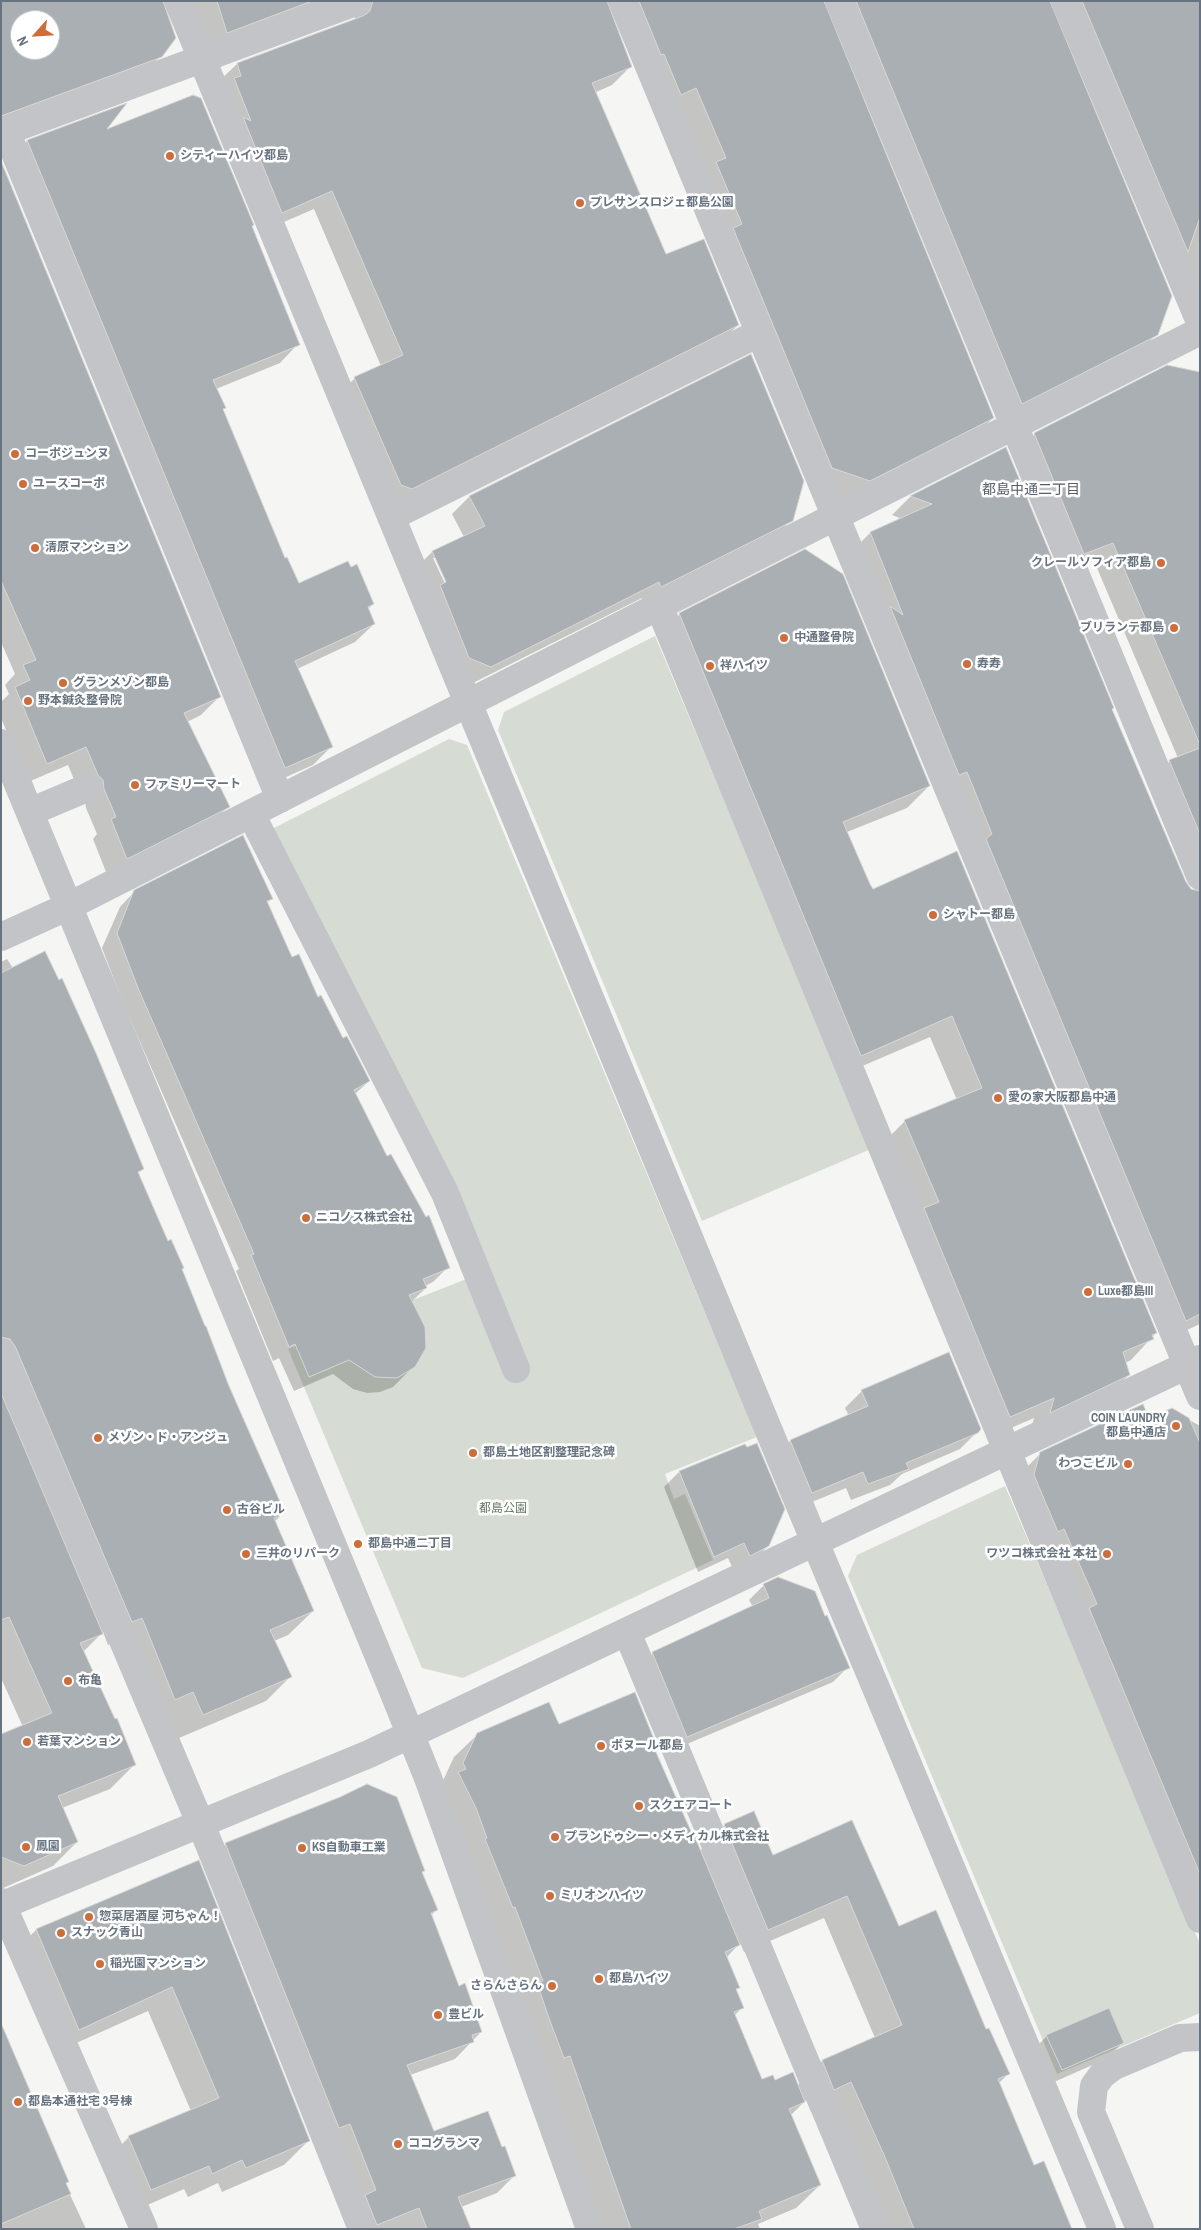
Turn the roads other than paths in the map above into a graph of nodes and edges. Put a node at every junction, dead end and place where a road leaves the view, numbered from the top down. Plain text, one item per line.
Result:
1 (178, 1) edge
2 (358, 1) edge
3 (622, 1) edge
4 (839, 1) edge
5 (1065, 1) edge
6 (202, 59) junction
7 (4, 132) edge
8 (1200, 322) edge
9 (1200, 331) edge
10 (760, 334) junction
11 (1014, 425) junction
12 (392, 516) junction
13 (835, 516) junction
14 (659, 606) junction
15 (468, 703) junction
16 (1, 743) edge
17 (89, 787) dead end
18 (280, 799) junction
19 (30, 812) junction
20 (251, 814) junction
21 (1200, 876) edge
22 (69, 906) junction
23 (1, 937) edge
24 (1, 1352) edge
25 (1194, 1362) edge
26 (516, 1369) dead end
27 (1200, 1396) edge
28 (1007, 1451) junction
29 (815, 1542) junction
30 (627, 1632) junction
31 (410, 1734) junction
32 (201, 1824) junction
33 (2, 1905) edge
34 (1200, 1918) edge
35 (1200, 2037) edge
36 (144, 2229) edge
37 (362, 2229) edge
38 (590, 2229) edge
39 (875, 2229) edge
40 (1102, 2229) edge
41 (1140, 2229) edge

1 - 6 street
2 - 6 street
3 - 10 street
4 - 11 street
5 - 8 street
6 - 7 street
6 - 12 street
7 - 18 street
9 - 11 street
10 - 12 street
10 - 13 street
11 - 13 street
11 - 21 street
12 - 15 street
13 - 14 street
13 - 25 street
14 - 15 street
14 - 28 street
15 - 18 street
15 - 29 street
16 - 19 street
17 - 19 street
18 - 20 street
19 - 22 street
20 - 22 street
20 - 26 street
22 - 23 street
22 - 31 street
24 - 32 street
25 - 27 street
25 - 28 street
28 - 29 street
28 - 34 street
29 - 30 street
29 - 40 street
30 - 31 street
30 - 39 street
31 - 32 street
31 - 38 street
32 - 33 street
32 - 37 street
33 - 36 street
35 - 41 street

